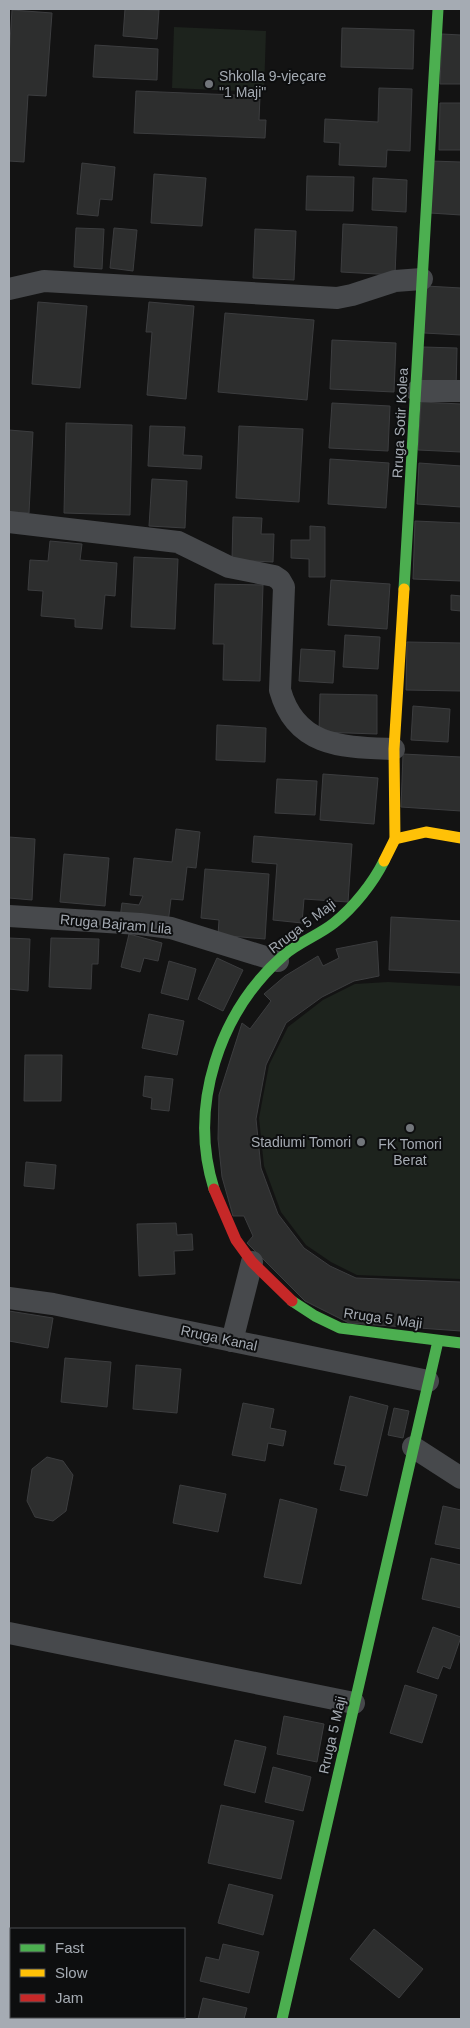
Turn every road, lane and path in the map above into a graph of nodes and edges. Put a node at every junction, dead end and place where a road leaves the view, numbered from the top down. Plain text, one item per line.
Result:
1 (438, 9) edge
2 (422, 279) junction
3 (9, 289) edge
4 (417, 390) junction
5 (461, 391) edge
6 (9, 522) edge
7 (394, 749) junction
8 (461, 829) edge
9 (440, 835) junction
10 (461, 838) edge
11 (395, 839) junction
12 (9, 916) edge
13 (278, 961) junction
14 (252, 1262) junction
15 (9, 1298) edge
16 (232, 1341) junction
17 (438, 1341) junction
18 (461, 1343) edge
19 (428, 1381) junction
20 (413, 1447) junction
21 (461, 1478) edge
22 (9, 1633) edge
23 (354, 1704) junction
24 (282, 2019) edge

1 - 2 street, Rruga Sotir Kolea
2 - 3 street
2 - 4 street, Rruga Sotir Kolea
4 - 5 street
4 - 7 street, Rruga Sotir Kolea
6 - 7 street
7 - 11 street, Rruga Sotir Kolea
8 - 9 street
9 - 10 street
9 - 11 street
11 - 13 street, Rruga 5 Maji
12 - 13 street, Rruga Bajram Lila
13 - 14 street, Rruga 5 Maji
14 - 16 street
14 - 17 street, Rruga 5 Maji
15 - 16 street, Rruga Kanal
16 - 19 street, Rruga Kanal
17 - 18 street, Rruga 5 Maji
17 - 19 street, Rruga 5 Maji
19 - 20 street, Rruga 5 Maji
20 - 21 street
20 - 23 street, Rruga 5 Maji
22 - 23 street
23 - 24 street, Rruga 5 Maji

